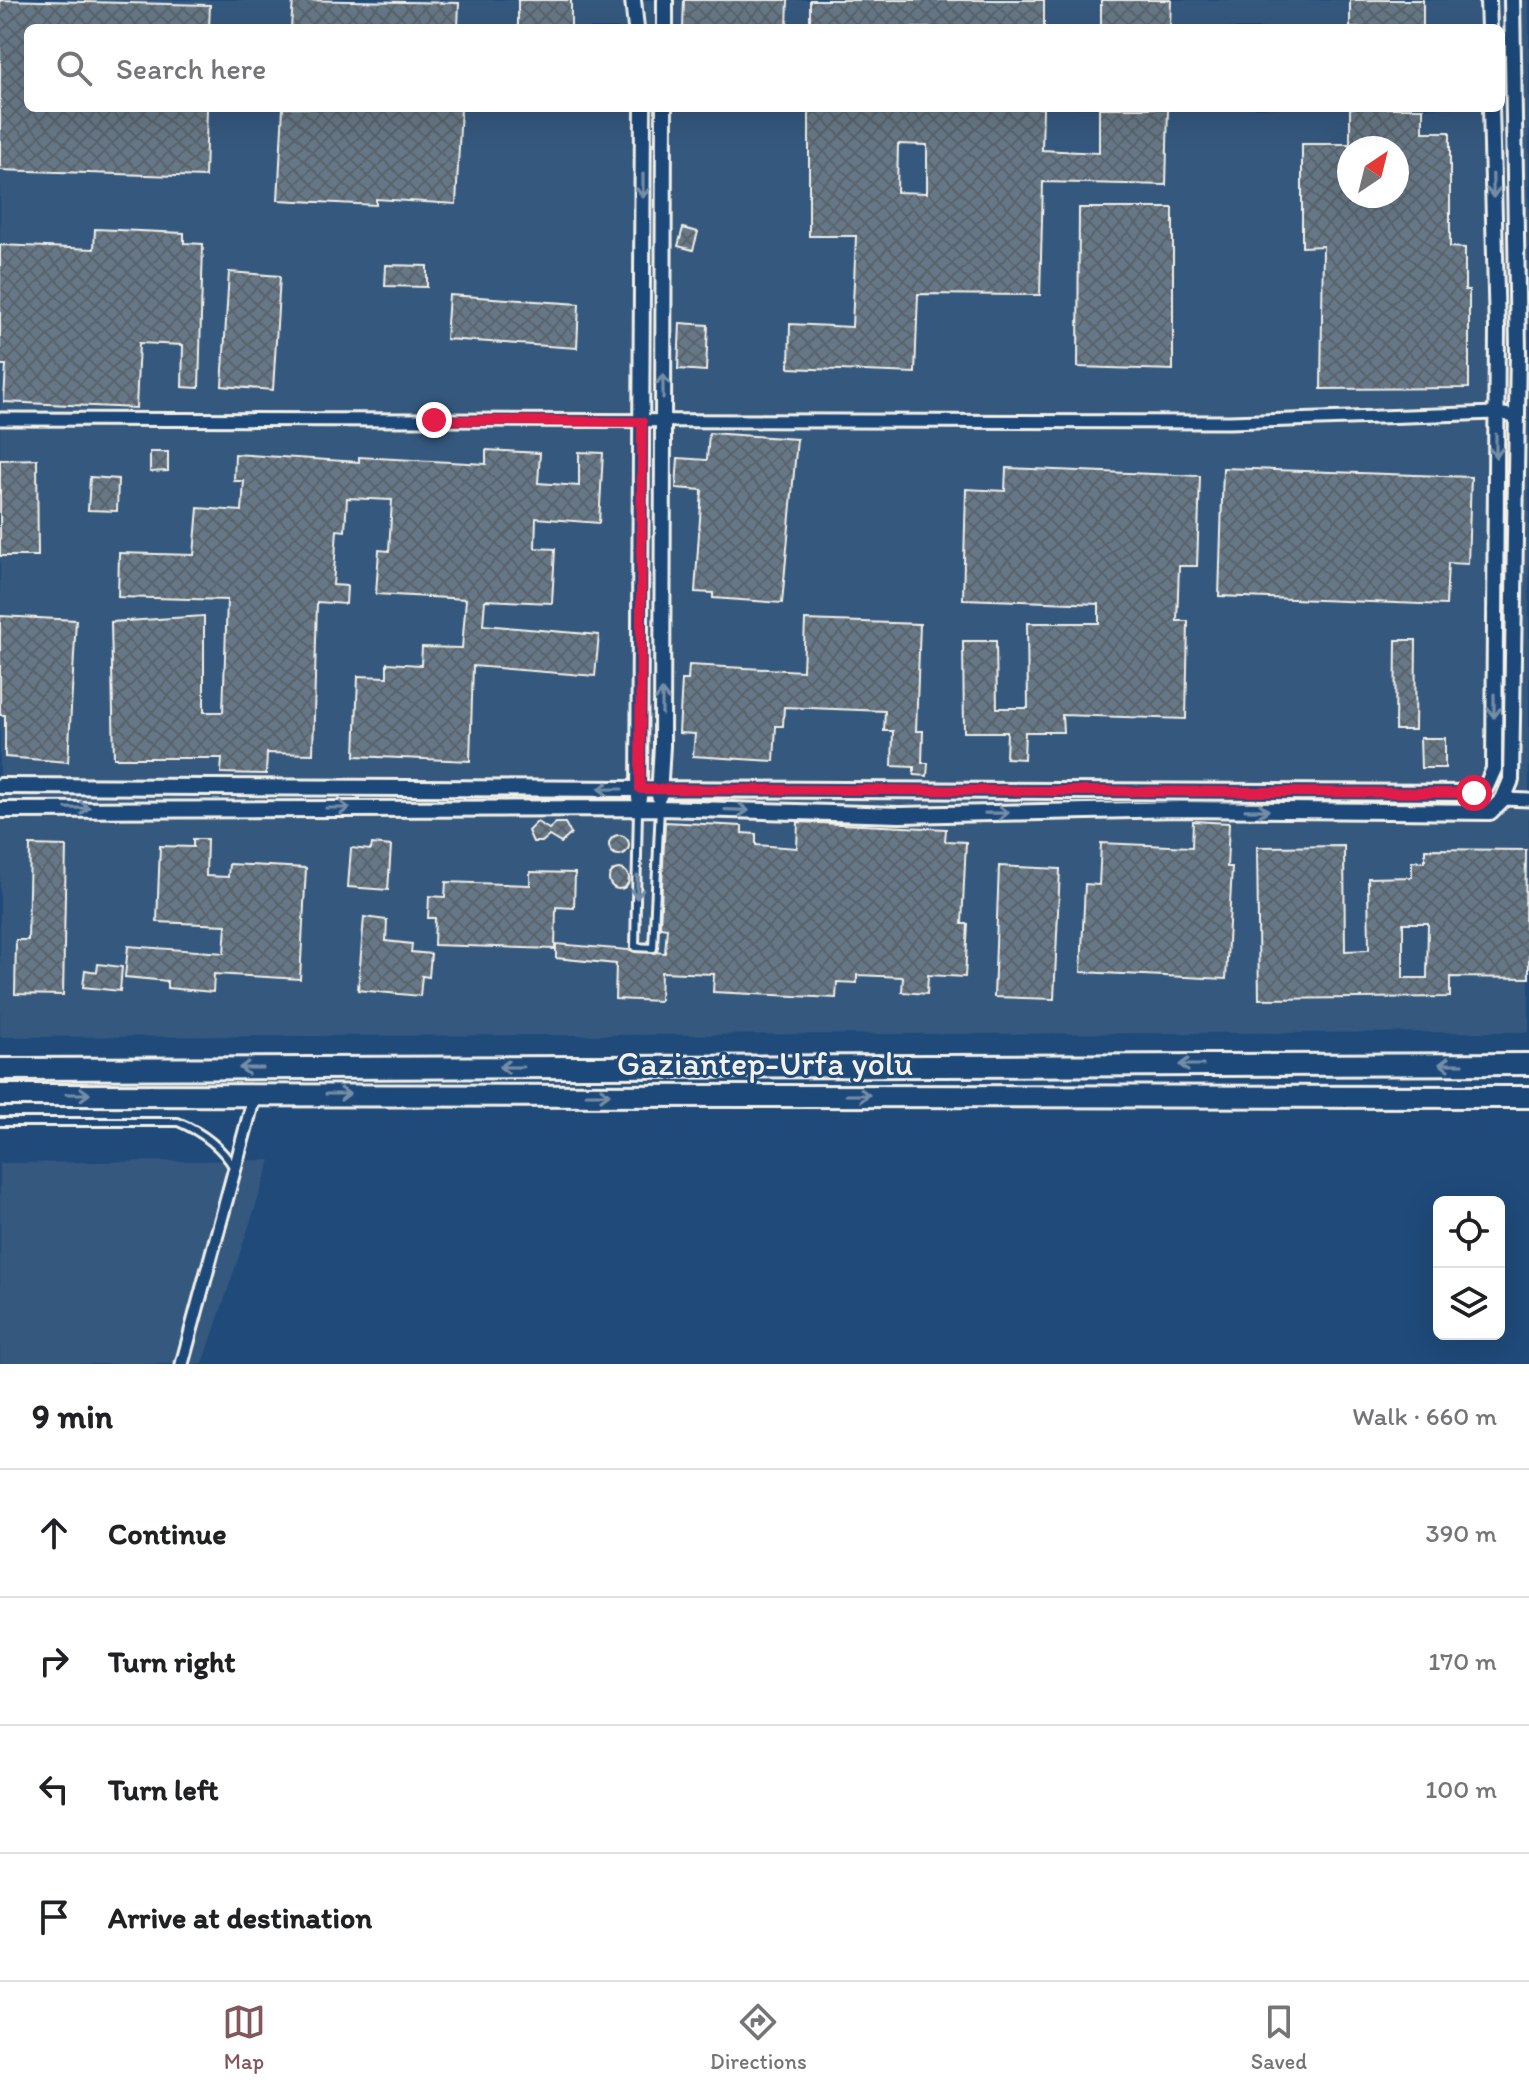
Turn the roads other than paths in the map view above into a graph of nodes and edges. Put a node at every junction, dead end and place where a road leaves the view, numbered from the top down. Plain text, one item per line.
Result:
1 (633, 0) edge
2 (665, 0) edge
3 (1488, 0) edge
4 (1512, 0) edge
5 (636, 24) edge
6 (665, 24) edge
7 (1489, 24) edge
8 (643, 112) edge
9 (664, 112) edge
10 (1491, 112) edge
11 (1496, 413) junction
12 (1517, 416) junction
13 (0, 419) edge
14 (663, 421) junction
15 (642, 422) junction
16 (0, 786) edge
17 (658, 788) junction
18 (640, 789) junction
19 (1503, 799) junction
20 (1529, 800) edge
21 (660, 808) junction
22 (0, 810) edge
23 (638, 810) junction
24 (1529, 1064) edge
25 (0, 1069) edge
26 (255, 1093) junction
27 (0, 1095) edge
28 (1529, 1097) edge
29 (0, 1122) edge
30 (234, 1168) junction
31 (182, 1364) edge

1 - 5 street
2 - 6 street
3 - 7 street
4 - 12 street
8 -> 15 street
14 -> 9 street
10 -> 11 street
11 - 12 street
11 - 14 street
11 -> 17 street
12 - 19 street
13 - 15 street
14 - 15 street
17 -> 14 street
15 - 18 street
18 -> 16 street
17 - 18 street
17 - 21 street
18 - 23 street
19 - 20 street
21 -> 19 street
21 - 23 street
23 -> 21 lane
22 -> 23 street
24 -> 25 highway, Gaziantep-Urfa yolu
27 -> 26 highway, Gaziantep-Urfa yolu
26 -> 28 highway, Gaziantep-Urfa yolu
26 - 30 street
29 - 30 lane
30 - 31 street

